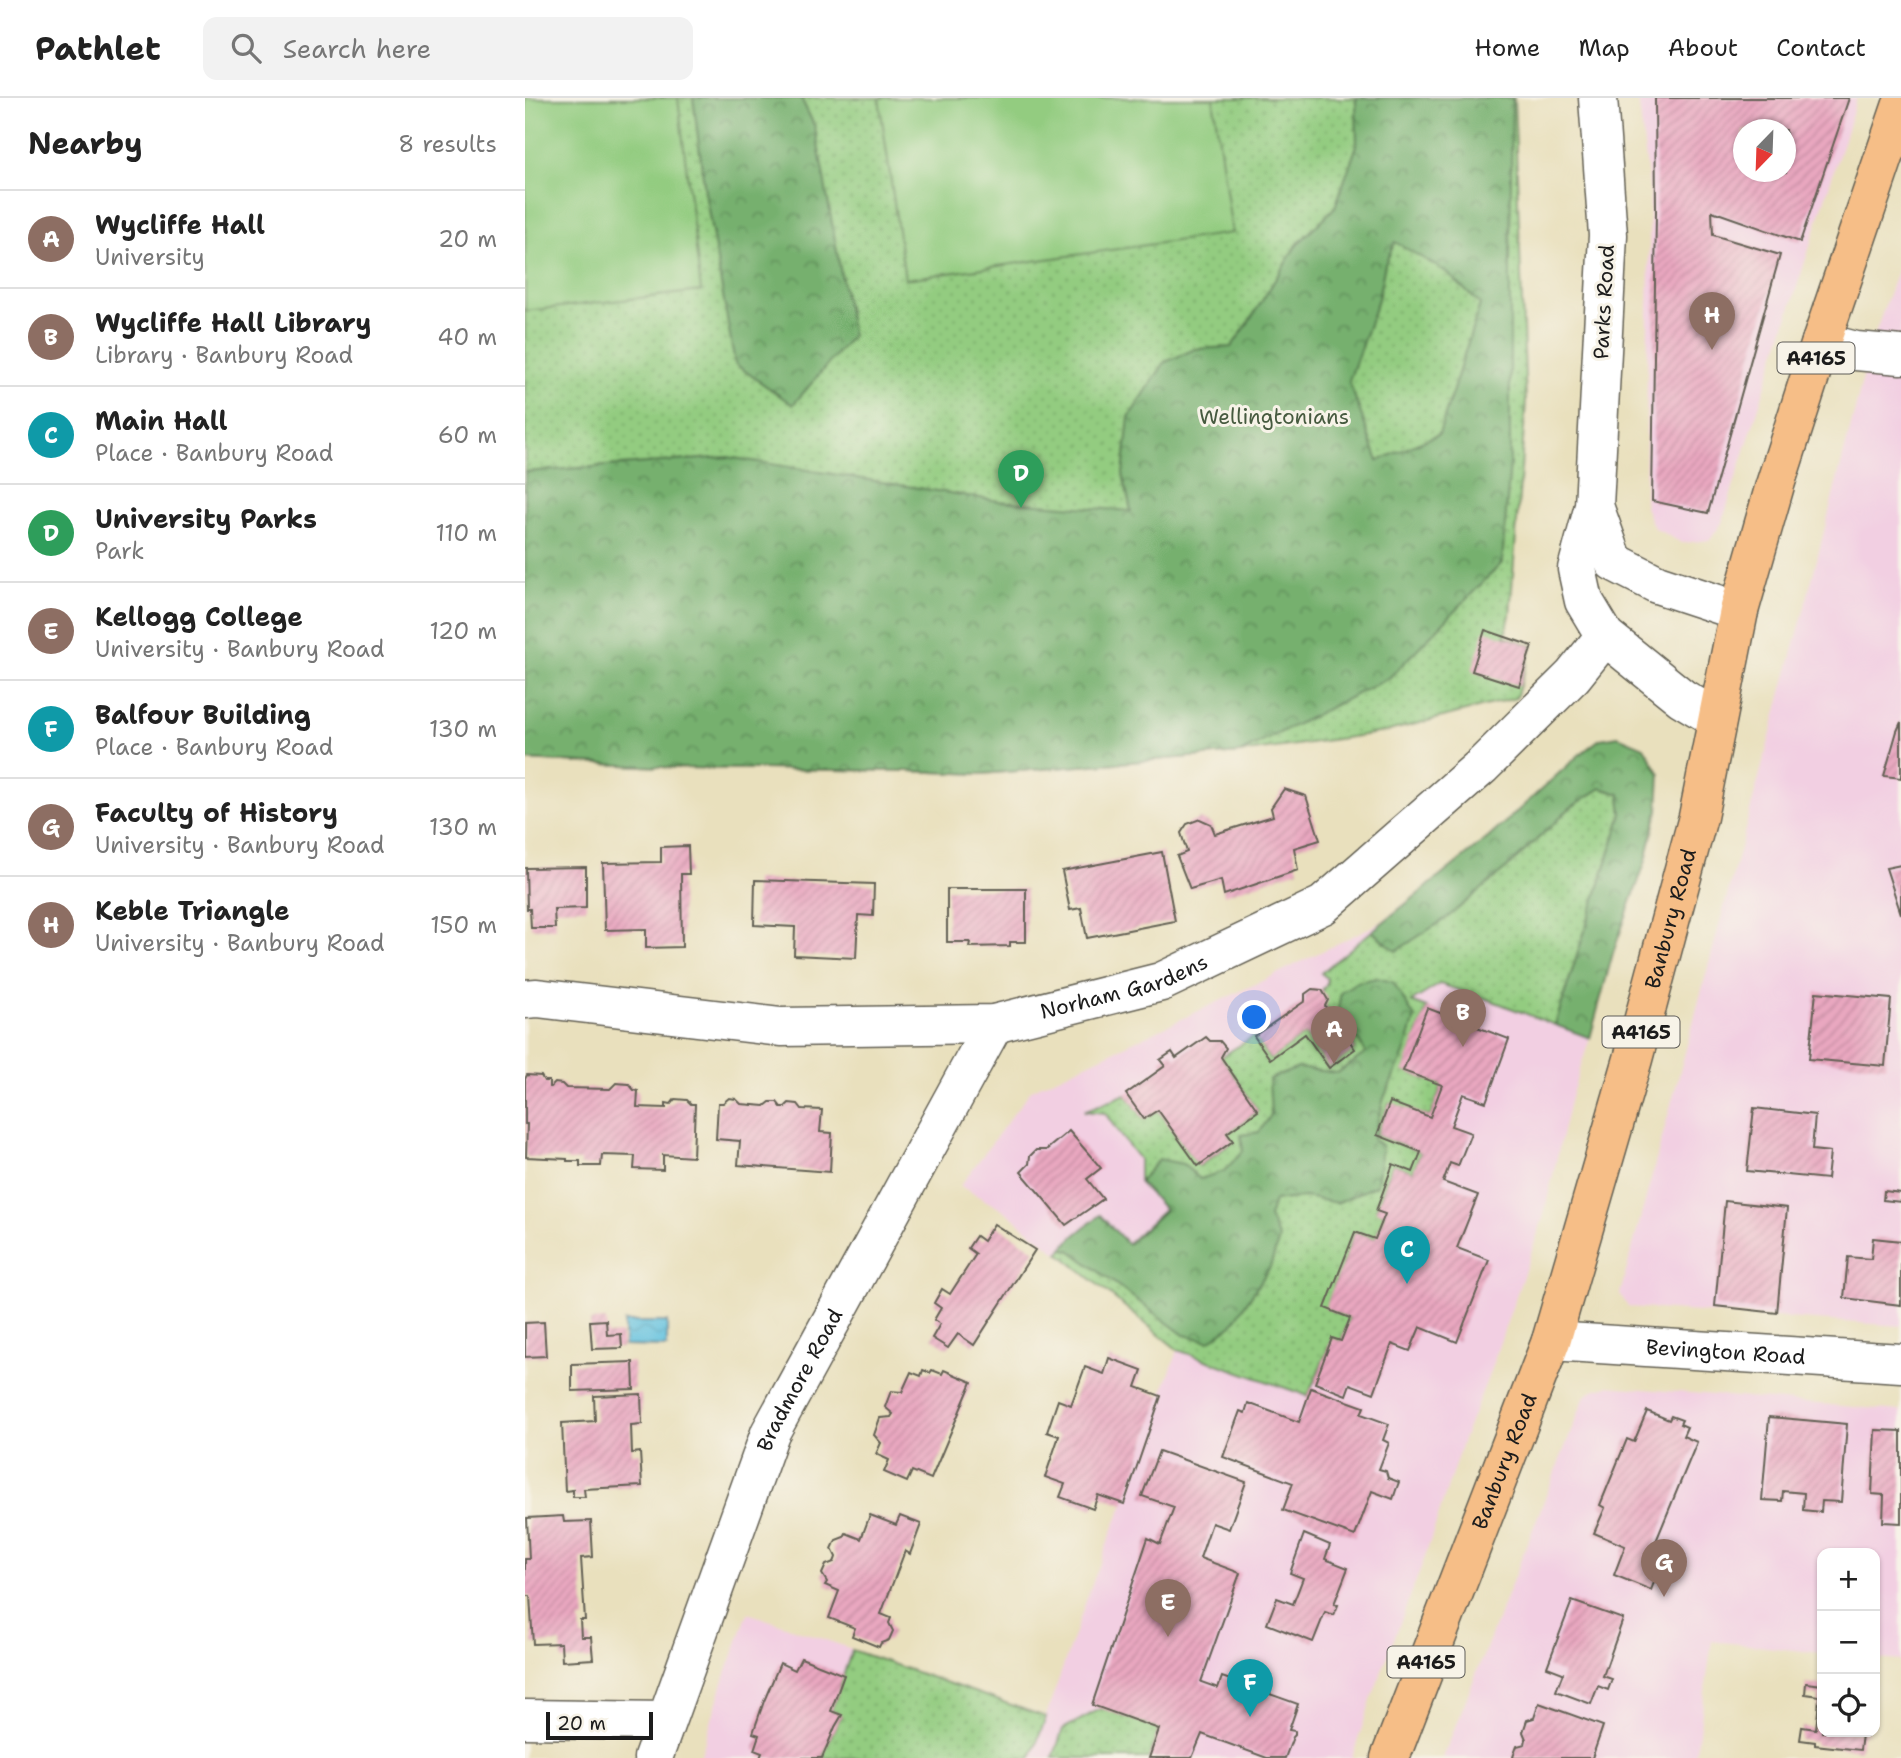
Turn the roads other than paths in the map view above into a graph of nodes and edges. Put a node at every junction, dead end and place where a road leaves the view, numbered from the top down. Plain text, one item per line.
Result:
1 (1598, 98) edge
2 (1901, 107) edge
3 (1821, 342) junction
4 (1901, 355) edge
5 (1594, 506) junction
6 (1614, 562) junction
7 (1739, 611) junction
8 (1605, 636) junction
9 (1717, 719) junction
10 (525, 999) edge
11 (994, 1024) junction
12 (1551, 1341) junction
13 (1901, 1363) edge
14 (525, 1719) edge
15 (665, 1721) junction
16 (653, 1758) edge
17 (1390, 1758) edge

1 - 5 street, Parks Road
2 - 3 main road, Banbury Road / A4165
3 - 4 street
3 - 7 main road, Banbury Road / A4165
5 - 6 street, Parks Road
5 - 8 street, Parks Road
6 - 7 street
6 - 8 street, Parks Road
7 - 9 main road, Banbury Road / A4165
8 - 9 street, Parks Road
8 - 11 street, Norham Gardens
9 - 12 main road, Banbury Road / A4165
10 - 11 street, Norham Gardens
11 - 15 street, Bradmore Road
12 - 13 street, Bevington Road
12 - 17 main road, Banbury Road / A4165
14 - 15 street
15 - 16 street, Bradmore Road

